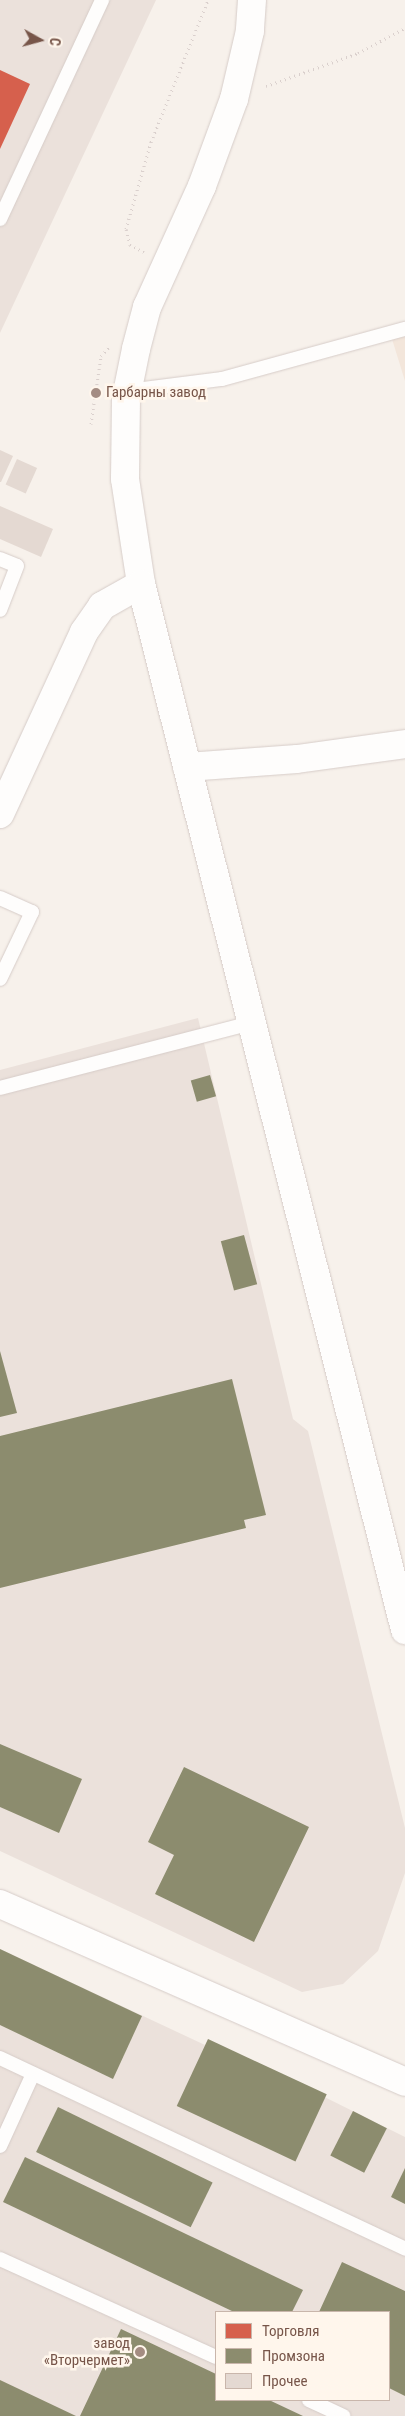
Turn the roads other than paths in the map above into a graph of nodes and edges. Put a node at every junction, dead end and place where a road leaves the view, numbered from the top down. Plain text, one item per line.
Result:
1 (102, 0) edge
2 (252, 0) edge
3 (0, 219) edge
4 (405, 329) edge
5 (128, 391) junction
6 (0, 559) edge
7 (141, 584) junction
8 (0, 610) edge
9 (405, 744) edge
10 (187, 767) junction
11 (0, 814) edge
12 (0, 898) edge
13 (0, 978) edge
14 (251, 1023) junction
15 (0, 1088) edge
16 (405, 1630) edge
17 (0, 1904) edge
18 (0, 2058) edge
19 (33, 2074) junction
20 (405, 2082) edge
21 (0, 2146) edge
22 (405, 2249) edge
23 (0, 2259) edge
24 (215, 2358) edge
25 (311, 2401) edge
26 (344, 2416) edge

1 - 3 lane
2 - 5 street
4 - 5 lane
5 - 7 street
6 - 8 lane
7 - 10 street
7 - 11 street
9 - 10 street
10 - 14 street
12 - 13 lane
14 - 15 lane
14 - 16 street
17 - 20 street
18 - 19 lane
19 - 21 lane
19 - 22 lane
23 - 24 lane
25 - 26 lane

